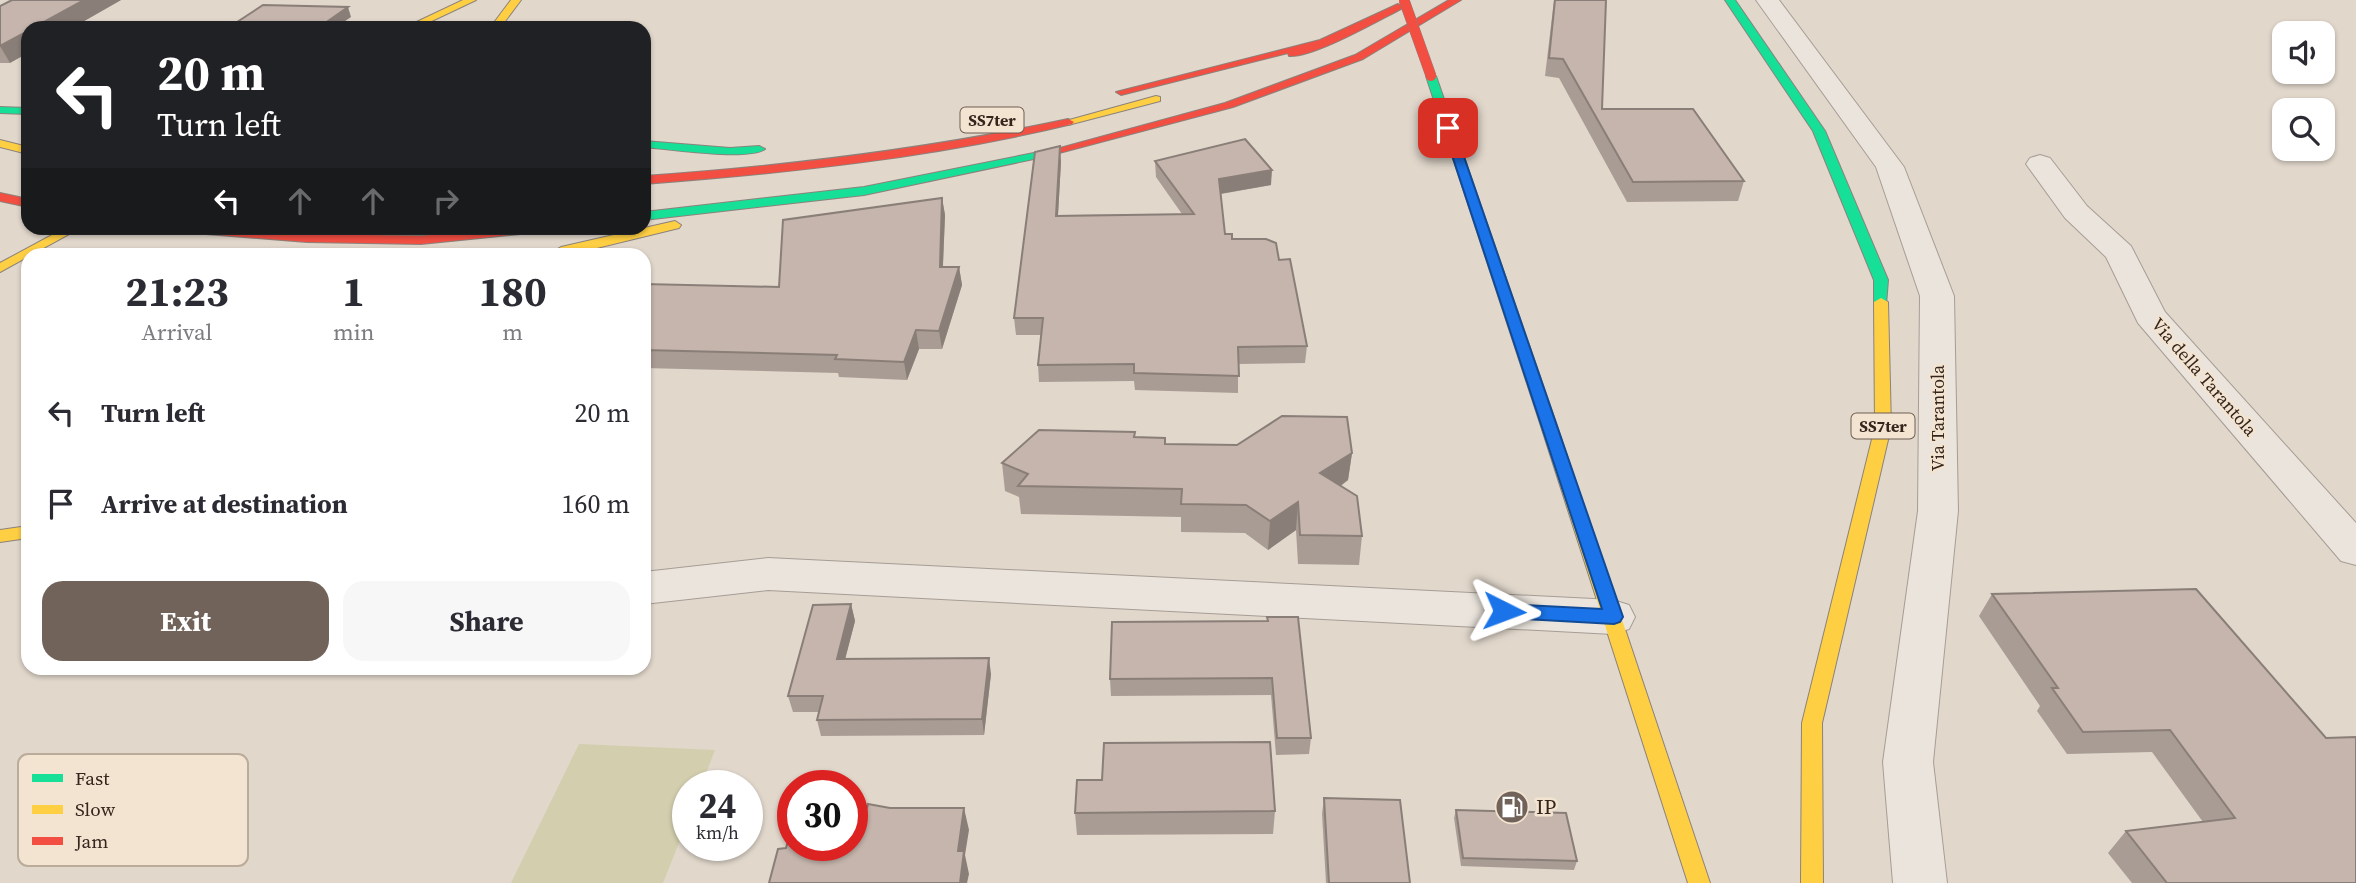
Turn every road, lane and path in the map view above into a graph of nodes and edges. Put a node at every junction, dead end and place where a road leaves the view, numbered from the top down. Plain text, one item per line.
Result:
1 (516, 0) edge
2 (1404, 0) edge
3 (1410, 0) edge
4 (1456, 0) edge
5 (1730, 0) edge
6 (1767, 0) edge
7 (479, 3) edge
8 (429, 21) edge
9 (455, 21) edge
10 (500, 21) edge
11 (1334, 39) junction
12 (1086, 100) dead end
13 (0, 110) edge
14 (21, 111) edge
15 (951, 128) dead end
16 (855, 142) dead end
17 (0, 143) edge
18 (651, 145) edge
19 (772, 148) dead end
20 (21, 149) edge
21 (2040, 164) dead end
22 (651, 180) edge
23 (0, 197) edge
24 (801, 199) junction
25 (21, 202) edge
26 (651, 215) edge
27 (651, 230) edge
28 (60, 235) edge
29 (269, 235) edge
30 (471, 235) edge
31 (629, 235) edge
32 (307, 238) junction
33 (36, 248) edge
34 (315, 248) edge
35 (574, 248) edge
36 (21, 256) edge
37 (0, 268) edge
38 (21, 534) edge
39 (0, 537) edge
40 (2356, 550) edge
41 (651, 587) edge
42 (1614, 617) junction
43 (1699, 883) edge
44 (1812, 883) edge
45 (1920, 883) edge

1 - 10 main road
2 - 42 main road, bridge
3 - 11 main road
4 - 24 main road
5 - 44 main road, SS7ter
6 - 45 street, Via Tarantola
7 - 8 main road
7 - 9 main road
11 - 12 main road
11 - 22 main road
13 - 14 main road
15 - 16 main road, SS7ter
17 - 20 main road
18 - 19 main road
21 - 40 street, Via della Tarantola
23 - 25 main road
24 - 26 main road
24 - 27 main road
28 - 33 main road
29 - 32 main road
30 - 32 main road
31 - 35 main road
32 - 34 main road
36 - 37 main road
38 - 39 main road
41 - 42 street
42 - 43 main road

